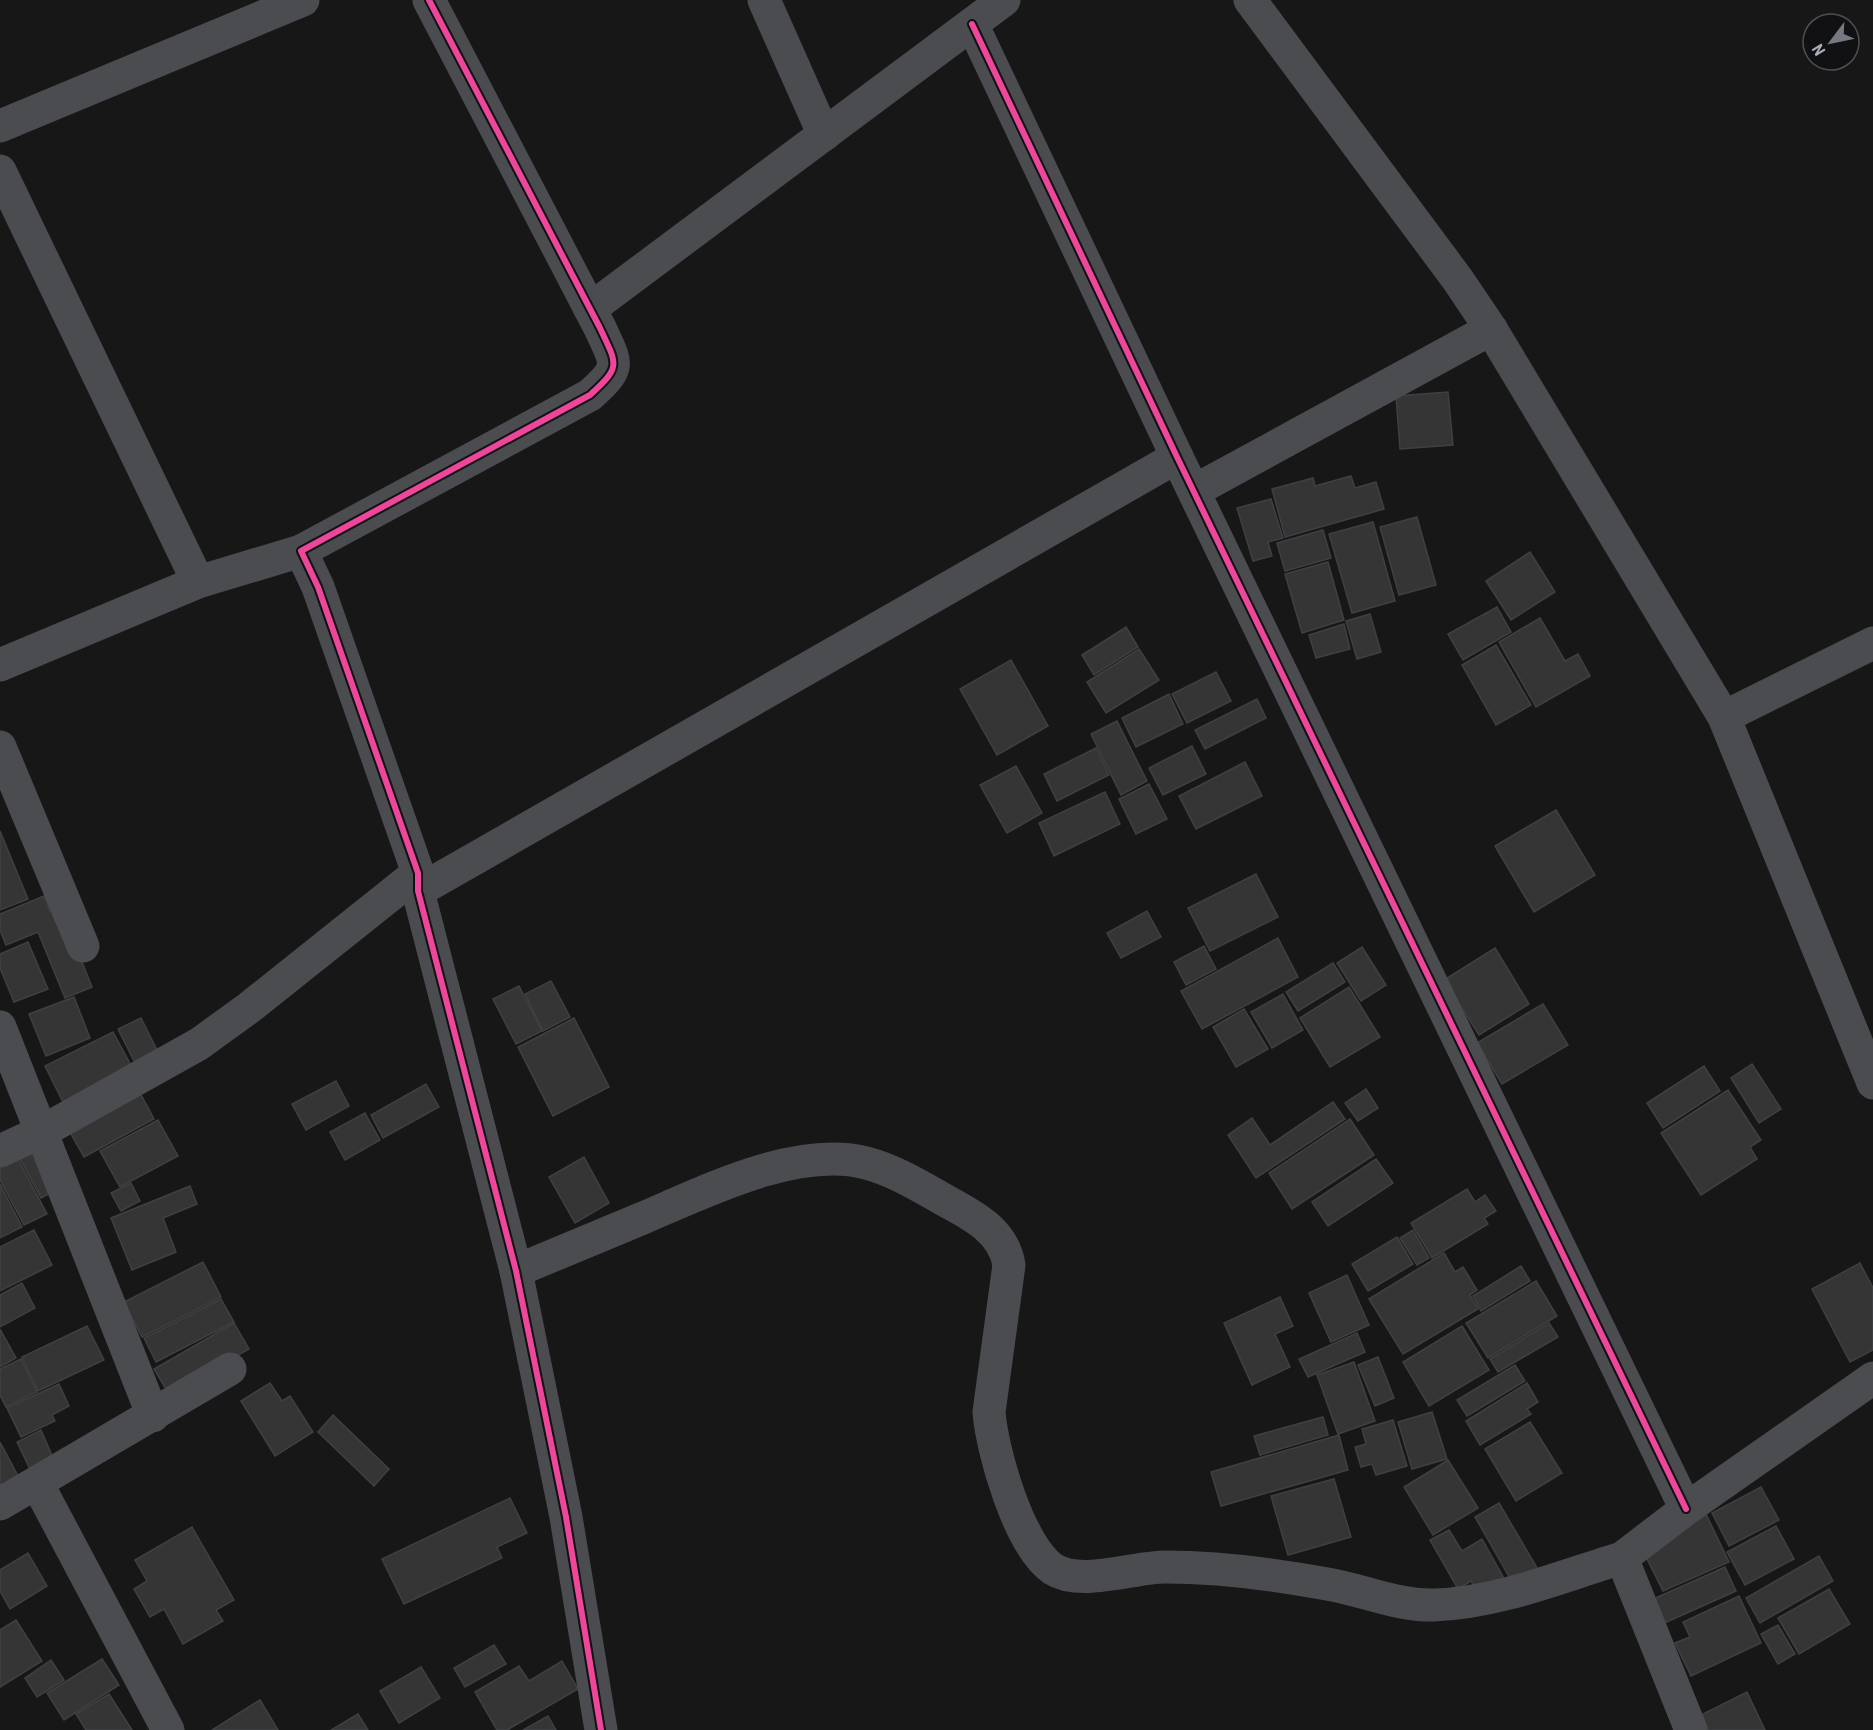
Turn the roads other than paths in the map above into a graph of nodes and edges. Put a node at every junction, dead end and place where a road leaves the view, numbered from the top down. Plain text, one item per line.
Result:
1 (303, 0) edge
2 (429, 0) edge
3 (764, 0) edge
4 (1004, 0) edge
5 (1250, 0) edge
6 (972, 24) junction
7 (0, 126) edge
8 (824, 135) junction
9 (0, 171) edge
10 (590, 309) junction
11 (1491, 329) junction
12 (1177, 457) junction
13 (1194, 491) junction
14 (301, 551) junction
15 (198, 582) junction
16 (1873, 643) edge
17 (0, 666) edge
18 (1730, 715) junction
19 (0, 747) edge
20 (418, 882) junction
21 (83, 946) dead end
22 (0, 1027) edge
23 (1873, 1083) edge
24 (43, 1131) junction
25 (0, 1152) edge
26 (516, 1271) junction
27 (230, 1369) dead end
28 (1873, 1378) edge
29 (153, 1416) junction
30 (37, 1483) junction
31 (0, 1504) edge
32 (1686, 1509) junction
33 (1622, 1558) junction
34 (168, 1730) edge
35 (601, 1730) edge
36 (1691, 1730) edge

1 - 7 street
2 - 10 street
3 - 8 street
4 - 6 street
5 - 11 street
6 - 8 street
6 - 12 street
8 - 10 street
9 - 15 street
10 - 14 street
11 - 13 street
11 - 18 street
12 - 13 street
12 - 20 street
13 - 32 street
14 - 15 street
14 - 20 street
15 - 17 street
16 - 18 street
18 - 23 street
19 - 21 street
20 - 24 street
20 - 26 street
22 - 24 street
24 - 25 street
24 - 29 street
26 - 33 street
26 - 35 street
27 - 29 street
28 - 32 street
29 - 30 street
30 - 31 street
30 - 34 street
32 - 33 street
33 - 36 street

